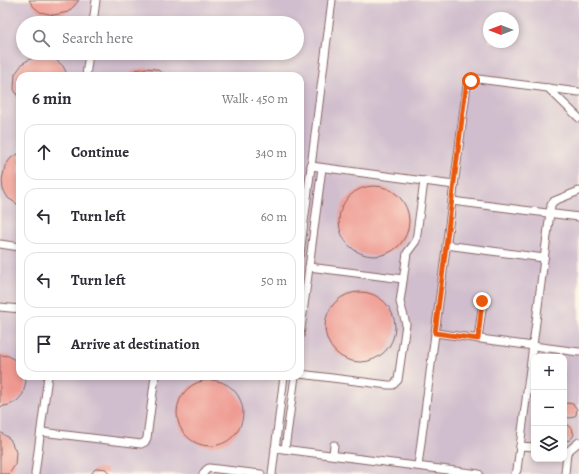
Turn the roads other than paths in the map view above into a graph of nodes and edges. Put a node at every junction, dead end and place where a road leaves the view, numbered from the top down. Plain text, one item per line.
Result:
1 (96, 0) edge
2 (332, 0) edge
3 (94, 16) edge
4 (88, 60) edge
5 (87, 72) edge
6 (548, 88) junction
7 (579, 92) edge
8 (579, 118) edge
9 (311, 166) junction
10 (322, 168) junction
11 (424, 181) junction
12 (453, 190) junction
13 (579, 191) edge
14 (550, 213) junction
15 (579, 217) edge
16 (304, 222) edge
17 (0, 244) edge
18 (446, 245) junction
19 (16, 246) edge
20 (544, 258) junction
21 (309, 267) junction
22 (403, 279) junction
23 (482, 301) dead end
24 (304, 305) edge
25 (0, 307) edge
26 (16, 309) edge
27 (435, 333) junction
28 (478, 339) junction
29 (533, 346) junction
30 (579, 352) edge
31 (304, 374) edge
32 (48, 380) edge
33 (154, 380) edge
34 (284, 380) edge
35 (295, 380) edge
36 (41, 432) junction
37 (579, 442) edge
38 (334, 445) dead end
39 (520, 446) junction
40 (531, 447) edge
41 (275, 448) junction
42 (286, 449) junction
43 (567, 451) edge
44 (333, 455) junction
45 (565, 462) edge
46 (418, 466) junction
47 (35, 474) edge
48 (203, 474) edge
49 (261, 474) edge
50 (272, 474) edge
51 (479, 474) edge
52 (515, 474) edge
53 (564, 474) edge

1 - 3 lane
2 - 9 lane
4 - 5 lane
6 - 7 lane
6 - 8 lane
6 - 12 lane
9 - 10 lane
9 - 16 lane
10 - 11 lane
10 - 21 lane
11 - 12 lane
11 - 22 lane
12 - 14 lane
12 - 18 lane
13 - 14 lane
14 - 15 lane
14 - 20 lane
17 - 19 lane
18 - 20 lane
18 - 27 lane
20 - 29 lane
21 - 22 lane
21 - 24 lane
22 - 31 lane
23 - 28 lane
25 - 26 lane
27 - 28 lane
27 - 46 lane
28 - 29 lane
29 - 30 lane
29 - 39 lane
32 - 36 lane
33 - 36 lane
34 - 41 lane
35 - 42 lane
36 - 47 lane
37 - 43 lane
38 - 44 lane
39 - 40 lane
39 - 52 lane
41 - 42 lane
41 - 50 lane
42 - 44 lane
44 - 46 lane
45 - 53 lane
46 - 51 lane
48 - 49 lane

